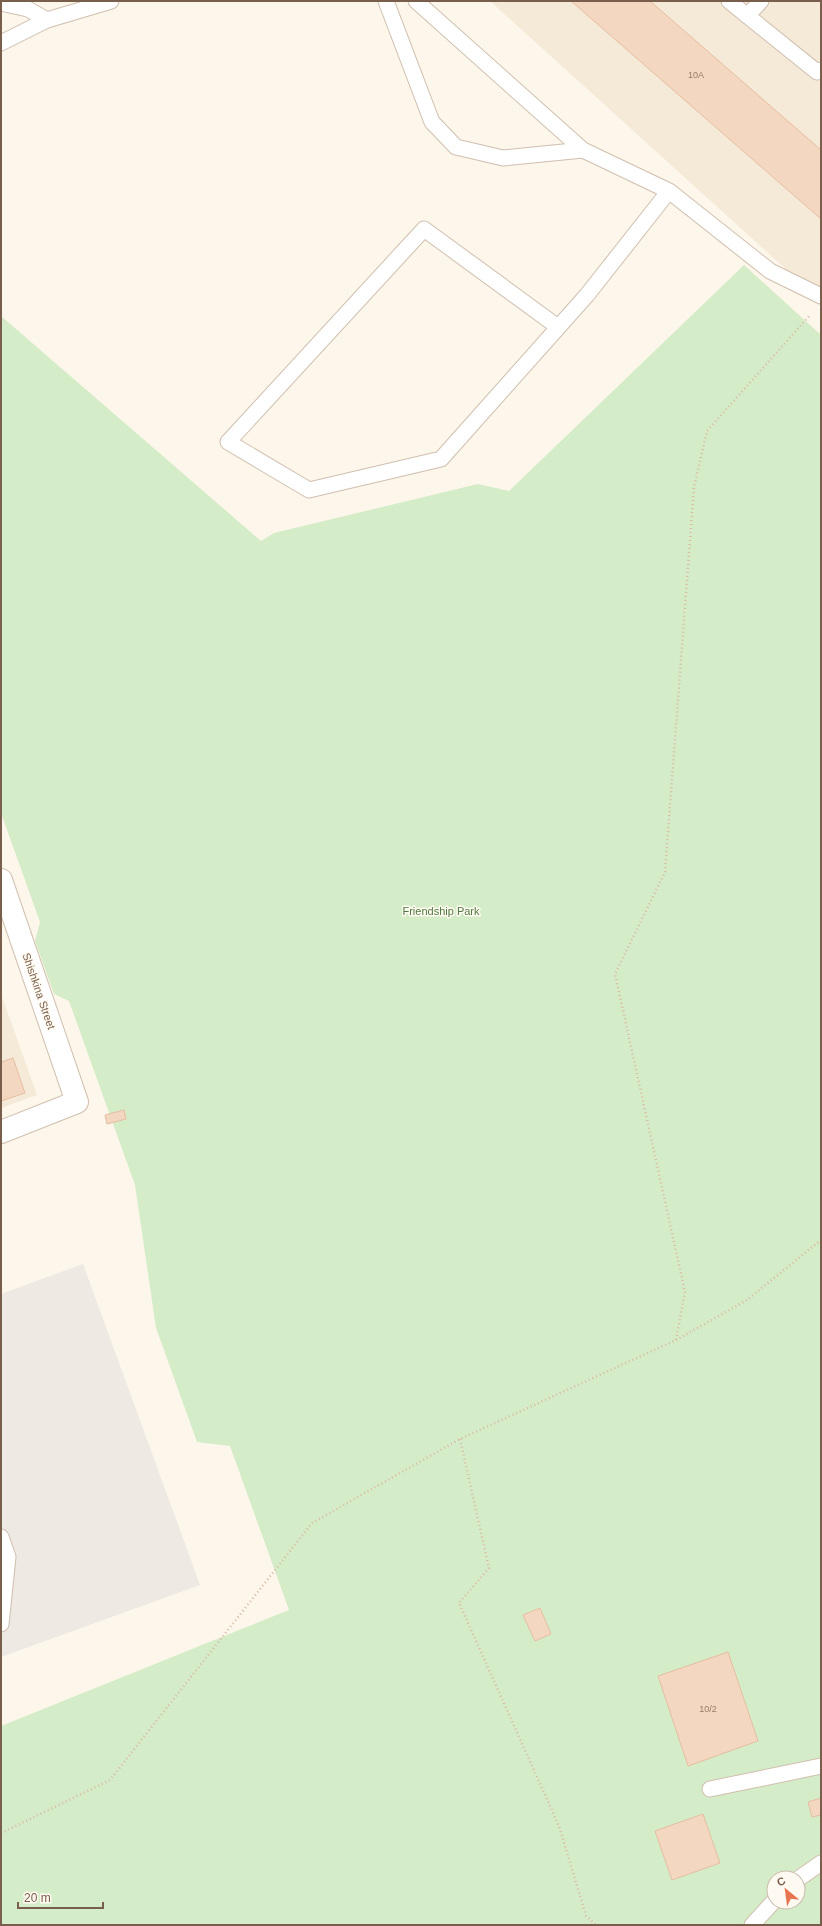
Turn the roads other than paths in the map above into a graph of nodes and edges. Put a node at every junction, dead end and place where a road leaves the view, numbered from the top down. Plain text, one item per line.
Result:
1 (112, 1) edge
2 (386, 1) edge
3 (416, 1) edge
4 (729, 1) edge
5 (761, 1) edge
6 (1, 3) edge
7 (32, 5) edge
8 (747, 16) junction
9 (47, 20) junction
10 (1, 43) edge
11 (821, 70) edge
12 (583, 150) junction
13 (669, 191) junction
14 (821, 296) edge
15 (558, 328) junction
16 (1, 880) edge
17 (1, 1132) edge
18 (1, 1537) edge
19 (1, 1624) edge
20 (821, 1766) edge
21 (710, 1789) dead end
22 (821, 1863) edge
23 (806, 1873) edge
24 (766, 1910) edge
25 (752, 1925) edge

1 - 9 lane
2 - 12 lane
3 - 12 lane
4 - 8 lane
5 - 8 lane
6 - 7 lane
7 - 9 lane
8 - 11 lane
9 - 10 lane
12 - 13 lane
13 - 14 lane
13 - 15 lane
15 - 15 lane
16 - 17 street, Shishkina Street
18 - 19 lane
20 - 21 lane
22 - 23 lane
24 - 25 lane

